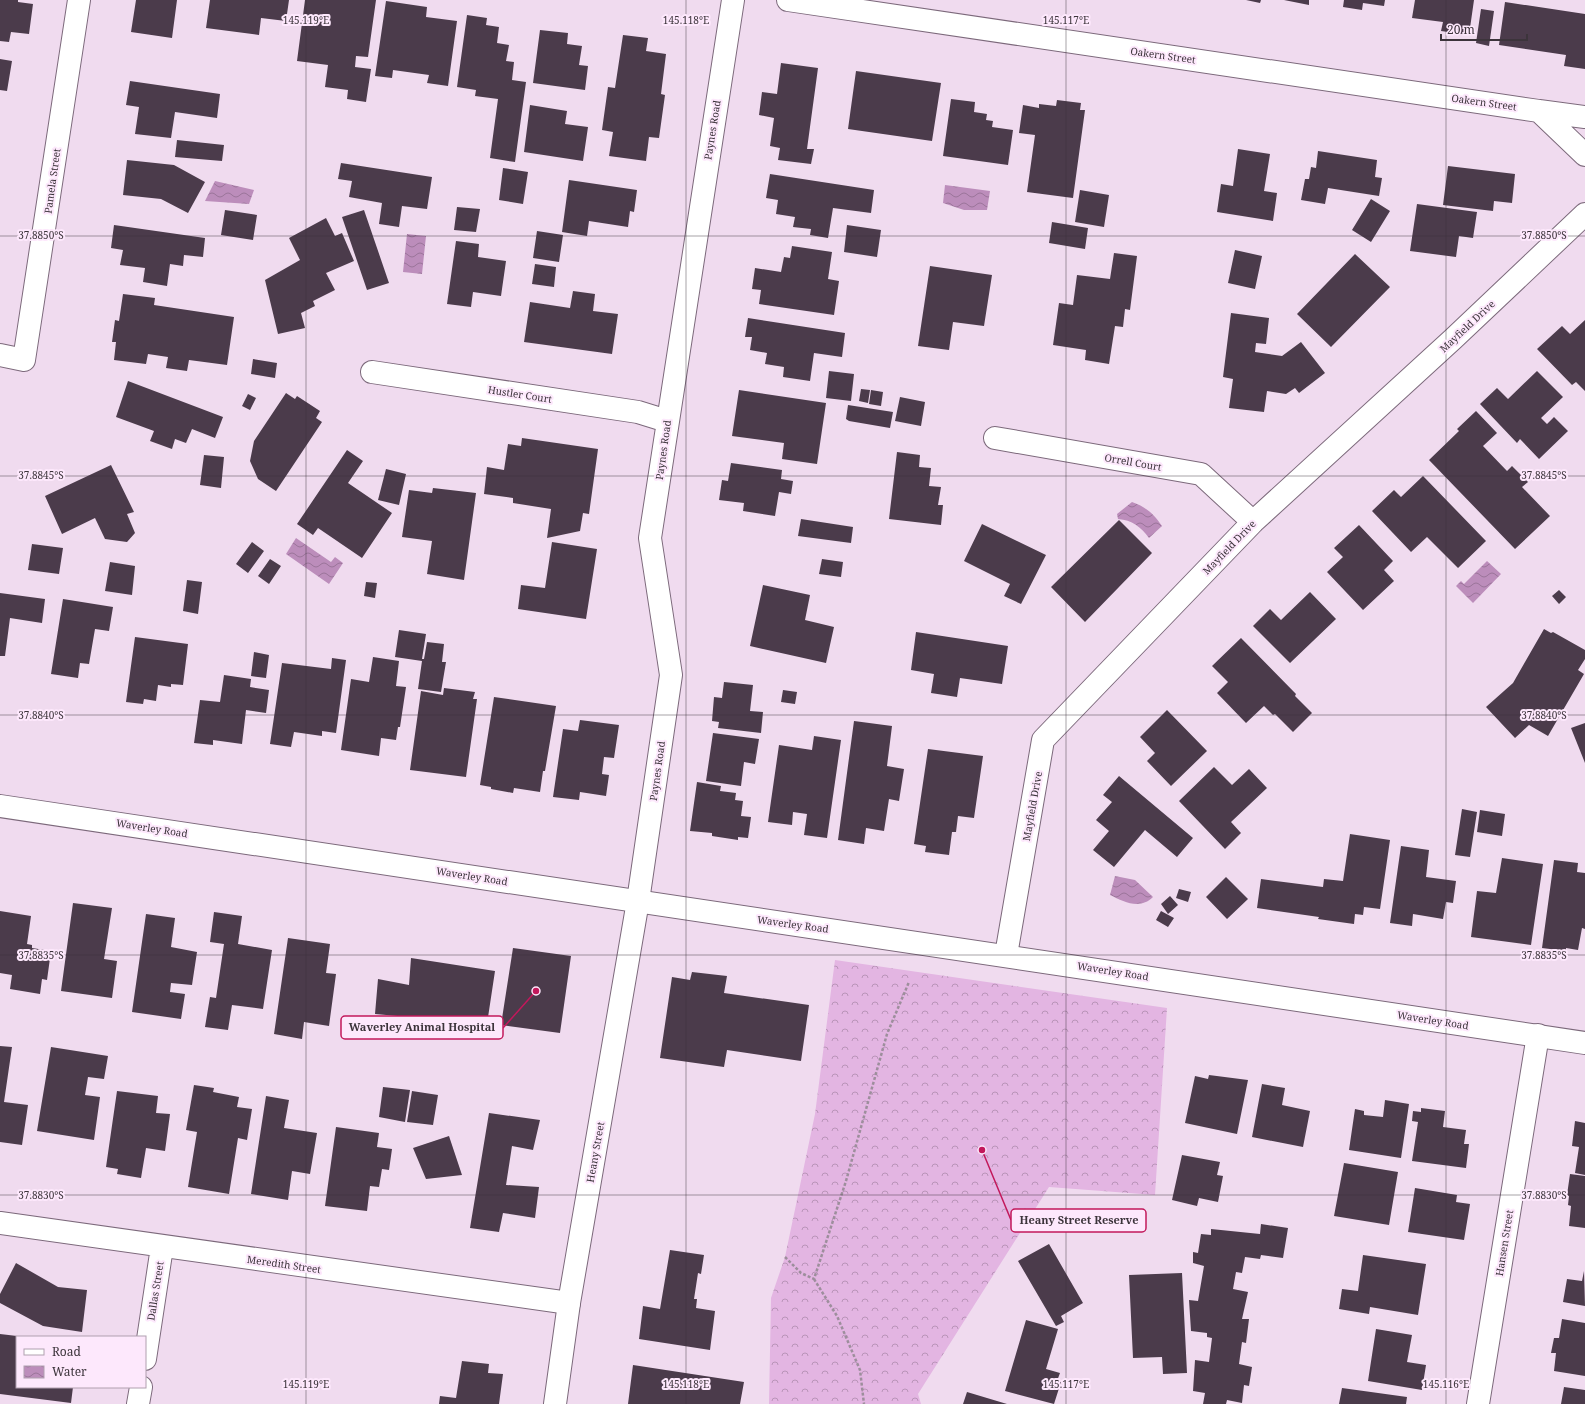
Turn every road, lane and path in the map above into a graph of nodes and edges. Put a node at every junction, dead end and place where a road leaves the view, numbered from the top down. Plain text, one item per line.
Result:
1 (79, 0) edge
2 (733, 0) edge
3 (788, 0) edge
4 (1539, 111) junction
5 (1585, 117) edge
6 (1585, 155) edge
7 (1585, 214) edge
8 (0, 355) edge
9 (372, 372) dead end
10 (667, 421) junction
11 (995, 438) dead end
12 (1253, 522) junction
13 (0, 806) edge
14 (638, 901) junction
15 (1006, 955) junction
16 (909, 982) dead end
17 (1538, 1035) junction
18 (1585, 1043) edge
19 (0, 1223) edge
20 (162, 1247) junction
21 (785, 1257) dead end
22 (814, 1280) junction
23 (569, 1304) junction
24 (146, 1352) edge
25 (141, 1388) edge
26 (138, 1404) edge
27 (555, 1404) edge
28 (864, 1404) edge
29 (1478, 1404) edge

1 - 8 street, Pamela Street
2 - 10 street, Paynes Road
3 - 4 street, Oakern Street
4 - 5 street, Oakern Street
4 - 6 street
7 - 12 street, Mayfield Drive
9 - 10 street, Hustler Court
10 - 14 street, Paynes Road
11 - 12 street, Orrell Court
12 - 15 street, Mayfield Drive
13 - 14 street, Waverley Road
14 - 15 street, Waverley Road
14 - 23 street, Heany Street
15 - 17 street, Waverley Road
16 - 22 path
17 - 18 street, Waverley Road
17 - 29 street, Hansen Street
19 - 20 street, Meredith Street
20 - 23 street, Meredith Street
20 - 24 street, Dallas Street
21 - 22 path
22 - 28 path
23 - 27 street, Heany Street
25 - 26 street

